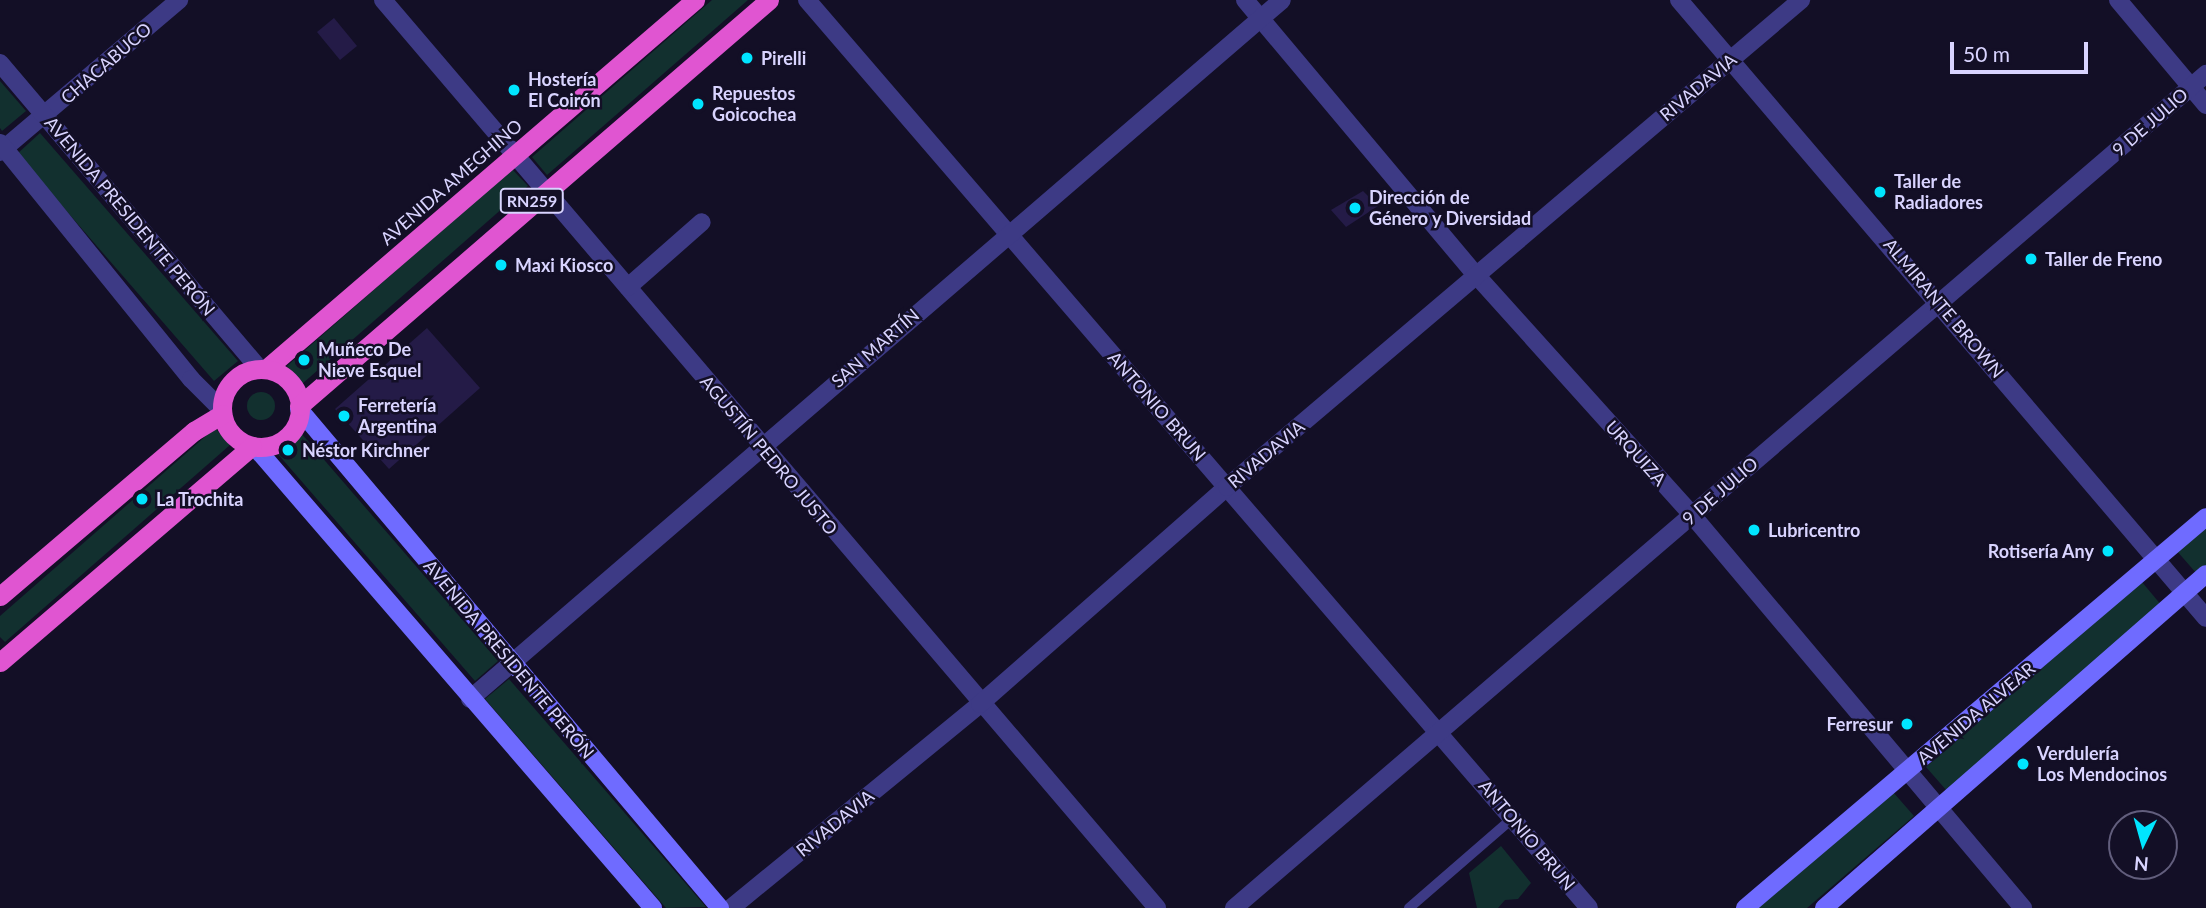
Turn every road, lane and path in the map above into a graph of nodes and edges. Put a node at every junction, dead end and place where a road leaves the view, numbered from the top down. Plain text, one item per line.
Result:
1 (179, 0) edge
2 (383, 0) edge
3 (695, 0) edge
4 (769, 0) edge
5 (807, 0) edge
6 (1245, 0) edge
7 (1282, 0) edge
8 (1679, 0) edge
9 (1801, 0) edge
10 (2118, 0) edge
11 (1260, 18) junction
12 (1730, 61) junction
13 (0, 64) edge
14 (2206, 74) edge
15 (2191, 87) junction
16 (2206, 104) edge
17 (46, 116) junction
18 (1, 148) edge
19 (514, 155) junction
20 (545, 189) junction
21 (702, 222) dead end
22 (1008, 234) junction
23 (1477, 276) junction
24 (628, 287) junction
25 (1940, 303) junction
26 (263, 369) junction
27 (299, 407) junction
28 (222, 412) junction
29 (254, 446) junction
30 (761, 446) junction
31 (1227, 487) junction
32 (1692, 515) junction
33 (2206, 517) edge
34 (2157, 560) junction
35 (2206, 574) edge
36 (2184, 593) junction
37 (0, 596) edge
38 (2206, 618) edge
39 (2, 656) edge
40 (511, 662) junction
41 (470, 699) junction
42 (980, 704) junction
43 (1438, 732) junction
44 (1906, 772) junction
45 (1937, 809) junction
46 (1513, 818) junction
47 (653, 908) edge
48 (720, 908) edge
49 (731, 908) edge
50 (1157, 908) edge
51 (1234, 908) edge
52 (1409, 908) edge
53 (1589, 908) edge
54 (1745, 908) edge
55 (1824, 908) edge
56 (2023, 908) edge

1 - 17 street, CHACABUCO
2 - 19 street, AGUSTÍN PEDRO JUSTO
3 - 19 highway, AVENIDA AMEGHINO / RN259
4 - 20 highway, RN259
5 - 22 street, ANTONIO BRUN
6 - 11 street, URQUIZA
7 - 11 street, SAN MARTÍN
8 - 12 street, ALMIRANTE BROWN
9 - 12 street, RIVADAVIA
10 - 15 street
11 - 22 street, SAN MARTÍN
11 - 23 street, URQUIZA
12 - 23 street, RIVADAVIA
12 - 25 street, ALMIRANTE BROWN
13 - 17 street, AVENIDA PRESIDENTE PERÓN
14 - 15 street, 9 DE JULIO
15 - 16 street
15 - 25 street, 9 DE JULIO
17 - 18 street, CHACABUCO
17 - 26 street, AVENIDA PRESIDENTE PERÓN
18 - 28 street
19 - 20 street, AGUSTÍN PEDRO JUSTO
19 - 26 highway, AVENIDA AMEGHINO / RN259
20 - 24 street, AGUSTÍN PEDRO JUSTO
20 - 27 highway, RN259
21 - 24 street
22 - 30 street, SAN MARTÍN
22 - 31 street, ANTONIO BRUN
23 - 31 street, RIVADAVIA
23 - 32 street, URQUIZA
24 - 30 street, AGUSTÍN PEDRO JUSTO
25 - 32 street, 9 DE JULIO
25 - 34 street, ALMIRANTE BROWN
26 - 27 highway
26 - 28 highway, RN259
27 - 29 highway, RN259
27 - 40 main road, AVENIDA PRESIDENTE PERÓN
28 - 29 highway
28 - 37 highway
29 - 39 highway, RN259
29 - 41 main road
30 - 40 street, SAN MARTÍN
30 - 42 street, AGUSTÍN PEDRO JUSTO
31 - 42 street, RIVADAVIA
31 - 43 street, ANTONIO BRUN
32 - 43 street, 9 DE JULIO
32 - 44 street, URQUIZA
33 - 34 main road, AVENIDA ALVEAR
34 - 36 street, ALMIRANTE BROWN
34 - 44 main road, AVENIDA ALVEAR
35 - 36 main road
36 - 38 street, ALMIRANTE BROWN
36 - 45 main road
40 - 41 street, SAN MARTÍN
40 - 48 main road, AVENIDA PRESIDENTE PERÓN
41 - 47 main road
42 - 49 street, RIVADAVIA
42 - 50 street, AGUSTÍN PEDRO JUSTO
43 - 46 street, ANTONIO BRUN
43 - 51 street, 9 DE JULIO
44 - 45 street, URQUIZA
44 - 54 main road, AVENIDA ALVEAR
45 - 55 main road
45 - 56 street, URQUIZA
46 - 52 lane
46 - 53 street, ANTONIO BRUN

